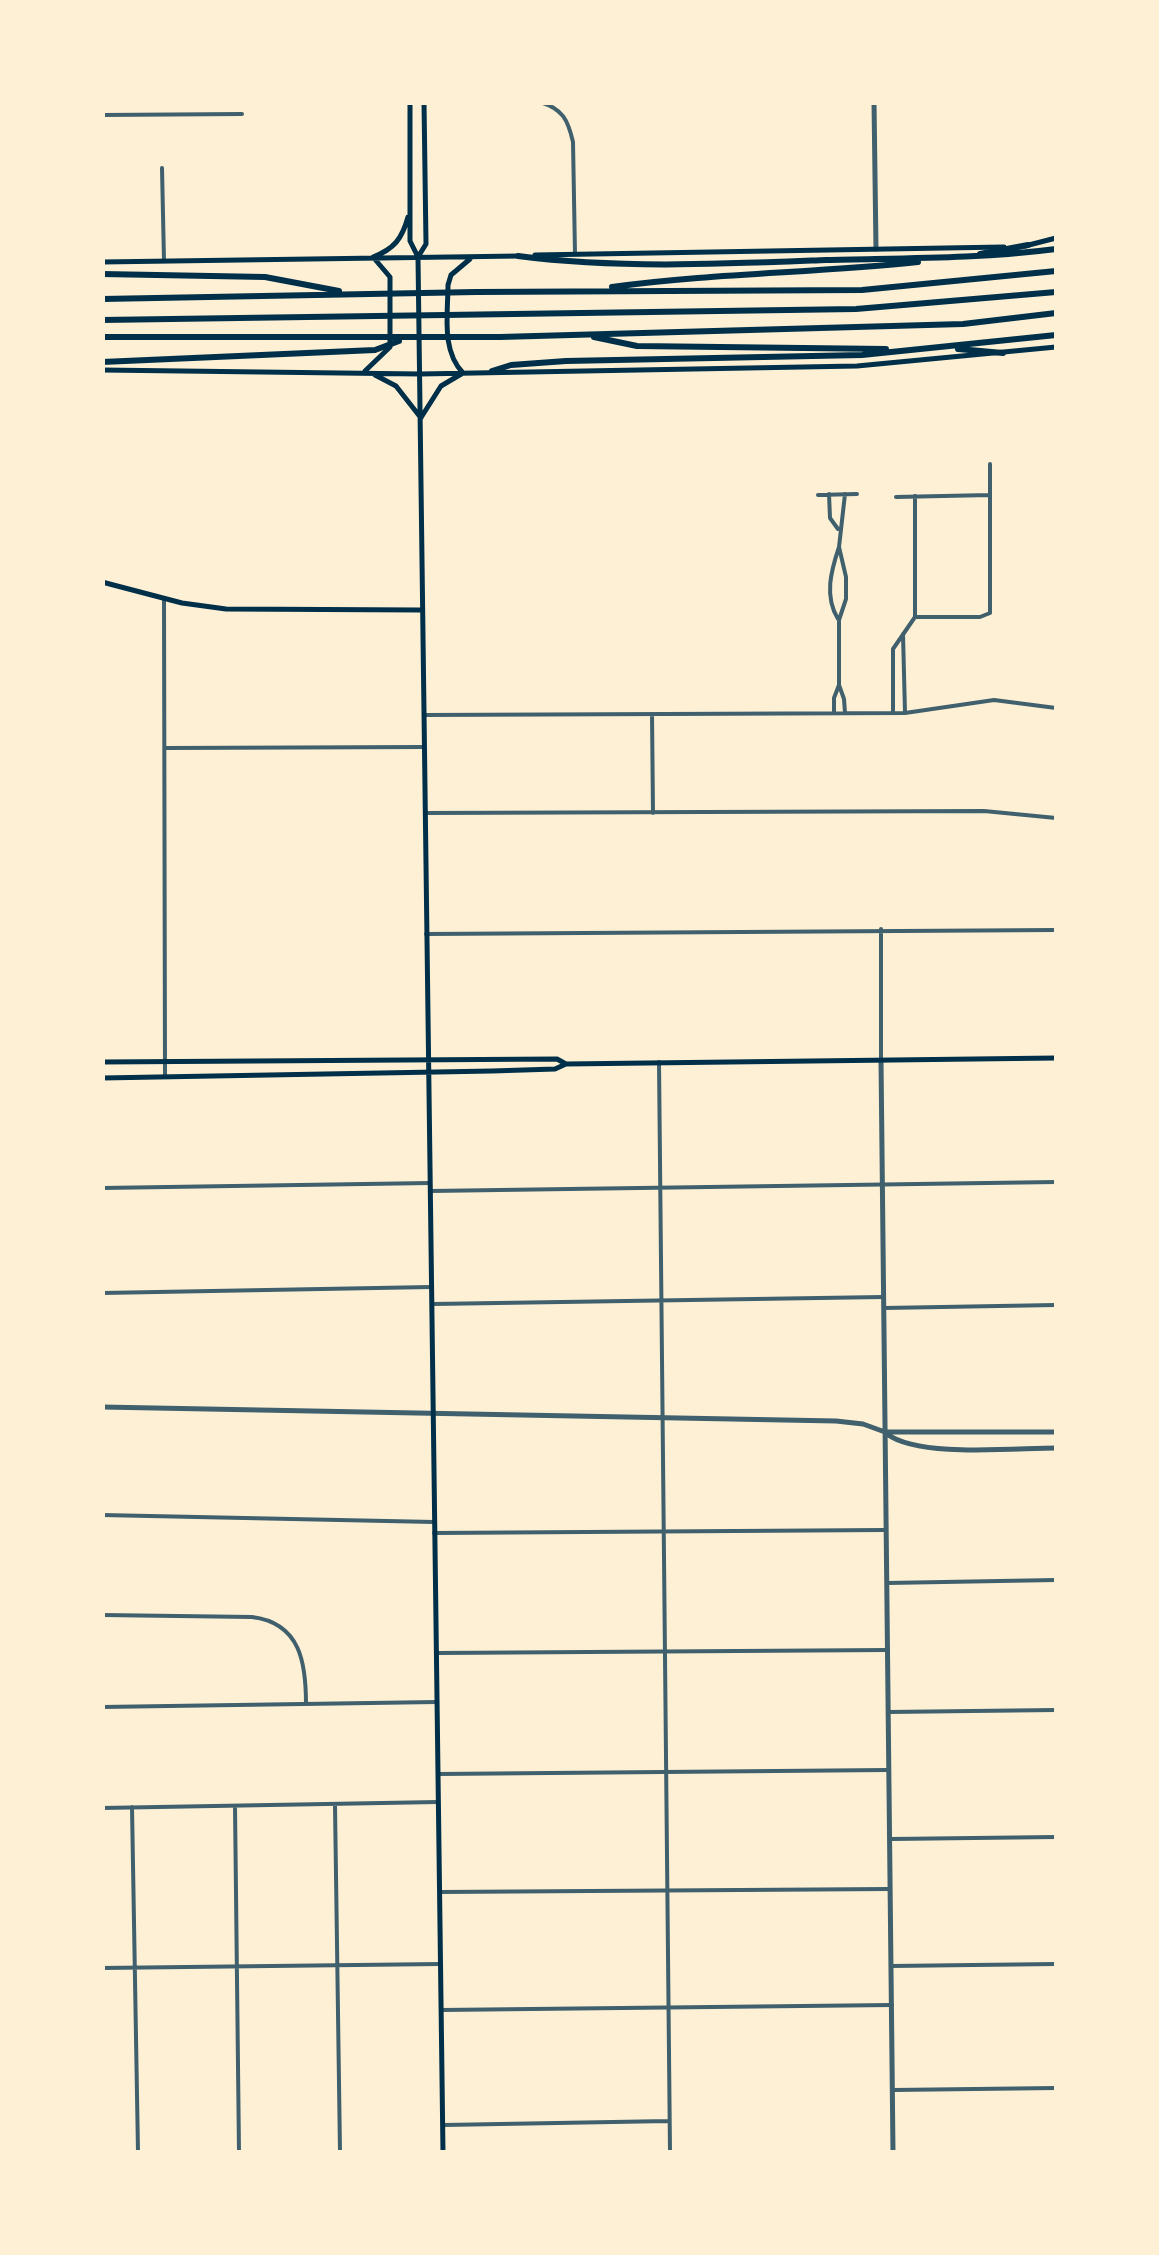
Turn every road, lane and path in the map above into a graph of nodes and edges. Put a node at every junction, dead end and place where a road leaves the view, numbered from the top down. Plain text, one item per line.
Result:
1 (424, 102) edge
2 (434, 102) edge
3 (540, 102) edge
4 (874, 102) edge
5 (410, 103) edge
6 (242, 114) dead end
7 (102, 115) edge
8 (162, 168) dead end
9 (411, 208) junction
10 (1056, 238) edge
11 (1028, 245) junction
12 (1056, 249) edge
13 (876, 250) junction
14 (575, 254) junction
15 (472, 256) junction
16 (518, 256) junction
17 (373, 257) junction
18 (418, 257) junction
19 (164, 260) junction
20 (102, 262) edge
21 (1056, 271) edge
22 (102, 274) edge
23 (584, 291) junction
24 (1056, 292) edge
25 (355, 294) junction
26 (102, 299) edge
27 (1056, 313) edge
28 (102, 320) edge
29 (584, 334) junction
30 (1056, 334) edge
31 (102, 337) edge
32 (407, 338) junction
33 (1056, 348) edge
34 (1003, 353) junction
35 (102, 362) edge
36 (102, 370) edge
37 (492, 371) junction
38 (463, 372) junction
39 (363, 373) junction
40 (373, 373) junction
41 (420, 374) junction
42 (421, 418) junction
43 (990, 464) dead end
44 (818, 494) dead end
45 (829, 494) junction
46 (845, 494) junction
47 (857, 494) dead end
48 (990, 495) junction
49 (896, 496) dead end
50 (915, 496) junction
51 (838, 529) junction
52 (838, 547) junction
53 (102, 582) edge
54 (164, 599) junction
55 (423, 610) junction
56 (915, 617) junction
57 (839, 620) junction
58 (903, 634) junction
59 (904, 674) junction
60 (892, 675) junction
61 (839, 685) junction
62 (1056, 708) edge
63 (834, 713) junction
64 (844, 713) junction
65 (652, 714) junction
66 (892, 714) junction
67 (905, 714) junction
68 (424, 715) junction
69 (424, 747) junction
70 (165, 748) junction
71 (425, 813) junction
72 (653, 813) junction
73 (1056, 818) edge
74 (881, 929) junction
75 (1056, 930) edge
76 (426, 934) junction
77 (1056, 1058) edge
78 (285, 1060) junction
79 (429, 1060) junction
80 (881, 1060) junction
81 (165, 1061) junction
82 (102, 1062) edge
83 (659, 1062) junction
84 (566, 1064) junction
85 (428, 1072) junction
86 (285, 1074) junction
87 (165, 1076) junction
88 (102, 1078) edge
89 (1056, 1182) edge
90 (430, 1183) junction
91 (882, 1184) junction
92 (660, 1186) junction
93 (102, 1188) edge
94 (430, 1191) junction
95 (431, 1287) junction
96 (102, 1293) edge
97 (884, 1297) junction
98 (661, 1301) junction
99 (431, 1304) junction
100 (1056, 1305) edge
101 (884, 1308) junction
102 (102, 1407) edge
103 (433, 1414) junction
104 (662, 1418) junction
105 (885, 1432) junction
106 (1056, 1432) edge
107 (1056, 1448) edge
108 (102, 1515) edge
109 (434, 1522) junction
110 (886, 1530) junction
111 (664, 1532) junction
112 (434, 1533) junction
113 (1056, 1580) edge
114 (887, 1583) junction
115 (102, 1615) edge
116 (888, 1650) junction
117 (665, 1652) junction
118 (436, 1653) junction
119 (437, 1702) junction
120 (306, 1704) junction
121 (102, 1707) edge
122 (1056, 1710) edge
123 (888, 1712) junction
124 (889, 1770) junction
125 (666, 1772) junction
126 (438, 1774) junction
127 (438, 1802) junction
128 (335, 1805) junction
129 (235, 1806) junction
130 (102, 1808) edge
131 (132, 1808) junction
132 (1056, 1837) edge
133 (890, 1839) junction
134 (890, 1888) junction
135 (667, 1890) junction
136 (439, 1892) junction
137 (440, 1964) junction
138 (1056, 1964) edge
139 (237, 1966) junction
140 (337, 1966) junction
141 (891, 1966) junction
142 (102, 1968) edge
143 (135, 1968) junction
144 (892, 2005) junction
145 (668, 2008) junction
146 (441, 2010) junction
147 (1056, 2088) edge
148 (892, 2090) junction
149 (670, 2121) junction
150 (442, 2125) junction
151 (138, 2152) edge
152 (239, 2152) edge
153 (340, 2152) edge
154 (443, 2152) edge
155 (670, 2152) edge
156 (893, 2152) edge

1 - 2 street
1 - 5 street
1 - 18 main road
3 - 14 street
4 - 13 street
5 - 9 main road
6 - 7 street
8 - 19 street
9 - 17 main road
9 - 18 main road
10 - 11 main road
11 - 13 main road
11 - 23 highway
12 - 16 highway
13 - 14 main road
14 - 16 main road
15 - 16 main road
15 - 18 main road
15 - 38 main road
17 - 18 main road
17 - 19 main road
17 - 39 main road
18 - 41 main road
19 - 20 main road
21 - 23 highway
22 - 25 highway
23 - 25 highway
24 - 28 highway
25 - 26 highway
27 - 29 highway
29 - 32 highway
29 - 34 highway
30 - 37 highway
31 - 32 highway
32 - 35 highway
33 - 34 main road
34 - 37 main road
36 - 39 main road
37 - 38 main road
38 - 41 main road
38 - 42 main road
39 - 40 main road
40 - 41 main road
40 - 42 main road
41 - 42 main road
42 - 55 main road
43 - 48 street
44 - 45 street
45 - 46 street
45 - 51 street
46 - 47 street
46 - 51 street
48 - 50 street
48 - 56 street
49 - 50 street
50 - 56 street
51 - 52 street
52 - 57 street
52 - 57 street
53 - 54 main road
54 - 55 main road
54 - 70 street
55 - 68 main road
56 - 58 street
57 - 61 street
58 - 59 street
58 - 60 street
59 - 60 street
59 - 67 street
60 - 66 street
61 - 63 street
61 - 64 street
62 - 67 street
63 - 64 street
63 - 65 street
64 - 66 street
65 - 68 street
65 - 72 street
66 - 67 street
68 - 69 main road
69 - 70 street
69 - 71 main road
70 - 81 street
71 - 72 street
71 - 76 main road
72 - 73 street
74 - 75 street
74 - 76 street
74 - 80 street
76 - 79 main road
77 - 80 main road
78 - 79 main road
78 - 81 main road
78 - 86 main road
79 - 84 main road
79 - 85 main road
80 - 83 main road
80 - 91 street
81 - 82 main road
81 - 87 street
83 - 84 main road
83 - 92 street
84 - 85 main road
85 - 86 main road
85 - 90 main road
86 - 87 main road
87 - 88 main road
89 - 91 street
90 - 93 street
90 - 94 main road
91 - 92 street
91 - 97 street
92 - 94 street
92 - 98 street
94 - 95 main road
95 - 96 street
95 - 99 main road
97 - 98 street
97 - 101 street
98 - 99 street
98 - 104 street
99 - 103 main road
100 - 101 street
101 - 105 street
102 - 103 street
103 - 104 street
103 - 109 main road
104 - 105 street
104 - 111 street
105 - 106 street
105 - 107 street
105 - 110 street
108 - 109 street
109 - 112 main road
110 - 111 street
110 - 114 street
111 - 112 street
111 - 117 street
112 - 118 main road
113 - 114 street
114 - 116 street
115 - 120 street
116 - 117 street
116 - 123 street
117 - 118 street
117 - 125 street
118 - 119 main road
119 - 120 street
119 - 126 main road
120 - 121 street
122 - 123 street
123 - 124 street
124 - 125 street
124 - 133 street
125 - 126 street
125 - 135 street
126 - 127 main road
127 - 128 street
127 - 136 main road
128 - 129 street
128 - 140 street
129 - 131 street
129 - 139 street
130 - 131 street
131 - 143 street
132 - 133 street
133 - 134 street
134 - 135 street
134 - 141 street
135 - 136 street
135 - 145 street
136 - 137 main road
137 - 140 street
137 - 146 main road
138 - 141 street
139 - 140 street
139 - 143 street
139 - 152 street
140 - 153 street
141 - 144 street
142 - 143 street
143 - 151 street
144 - 145 street
144 - 148 street
145 - 146 street
145 - 149 street
146 - 150 main road
147 - 148 street
148 - 156 street
149 - 150 street
149 - 155 street
150 - 154 main road

